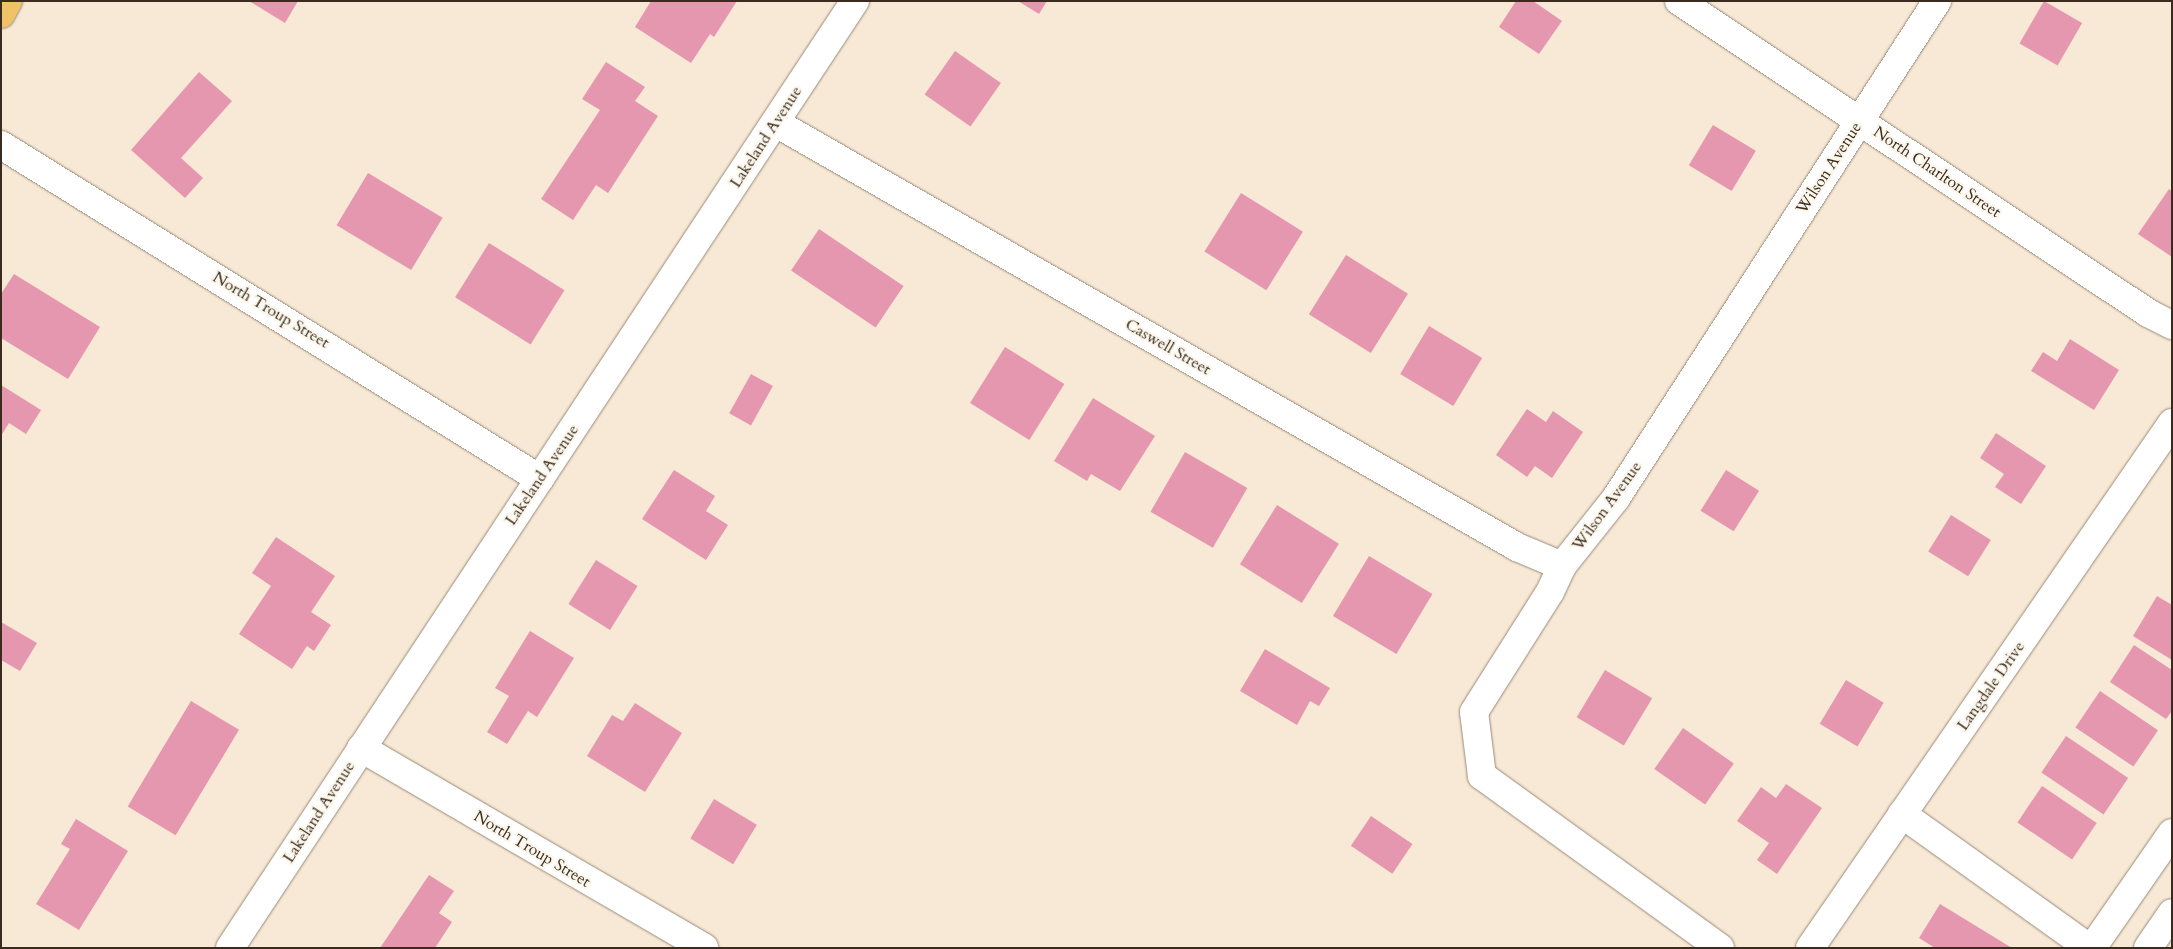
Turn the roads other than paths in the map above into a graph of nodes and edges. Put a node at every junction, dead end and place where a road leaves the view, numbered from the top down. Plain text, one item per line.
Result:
1 (8, 1) edge
2 (855, 1) edge
3 (1679, 1) edge
4 (1937, 1) edge
5 (1, 14) edge
6 (1860, 120) junction
7 (776, 123) junction
8 (1, 145) edge
9 (2172, 325) edge
10 (2172, 423) edge
11 (540, 479) junction
12 (1562, 566) junction
13 (362, 748) junction
14 (1902, 814) junction
15 (2172, 833) edge
16 (2172, 913) edge
17 (230, 948) edge
18 (704, 948) edge
19 (1720, 948) edge
20 (1810, 948) edge
21 (2091, 948) edge
22 (2148, 948) edge

1 - 5 main road
2 - 7 street, Lakeland Avenue
3 - 6 street, North Charlton Street
4 - 6 street, Wilson Avenue
6 - 9 street, North Charlton Street
6 - 12 street, Wilson Avenue
7 - 11 street, Lakeland Avenue
7 - 12 street, Caswell Street
8 - 11 street, North Troup Street
10 - 14 street, Langdale Drive
11 - 13 street, Lakeland Avenue
12 - 19 street, Wilson Avenue
13 - 17 street, Lakeland Avenue
13 - 18 street, North Troup Street
14 - 20 street, Langdale Drive
14 - 21 street
15 - 21 street
16 - 22 street

